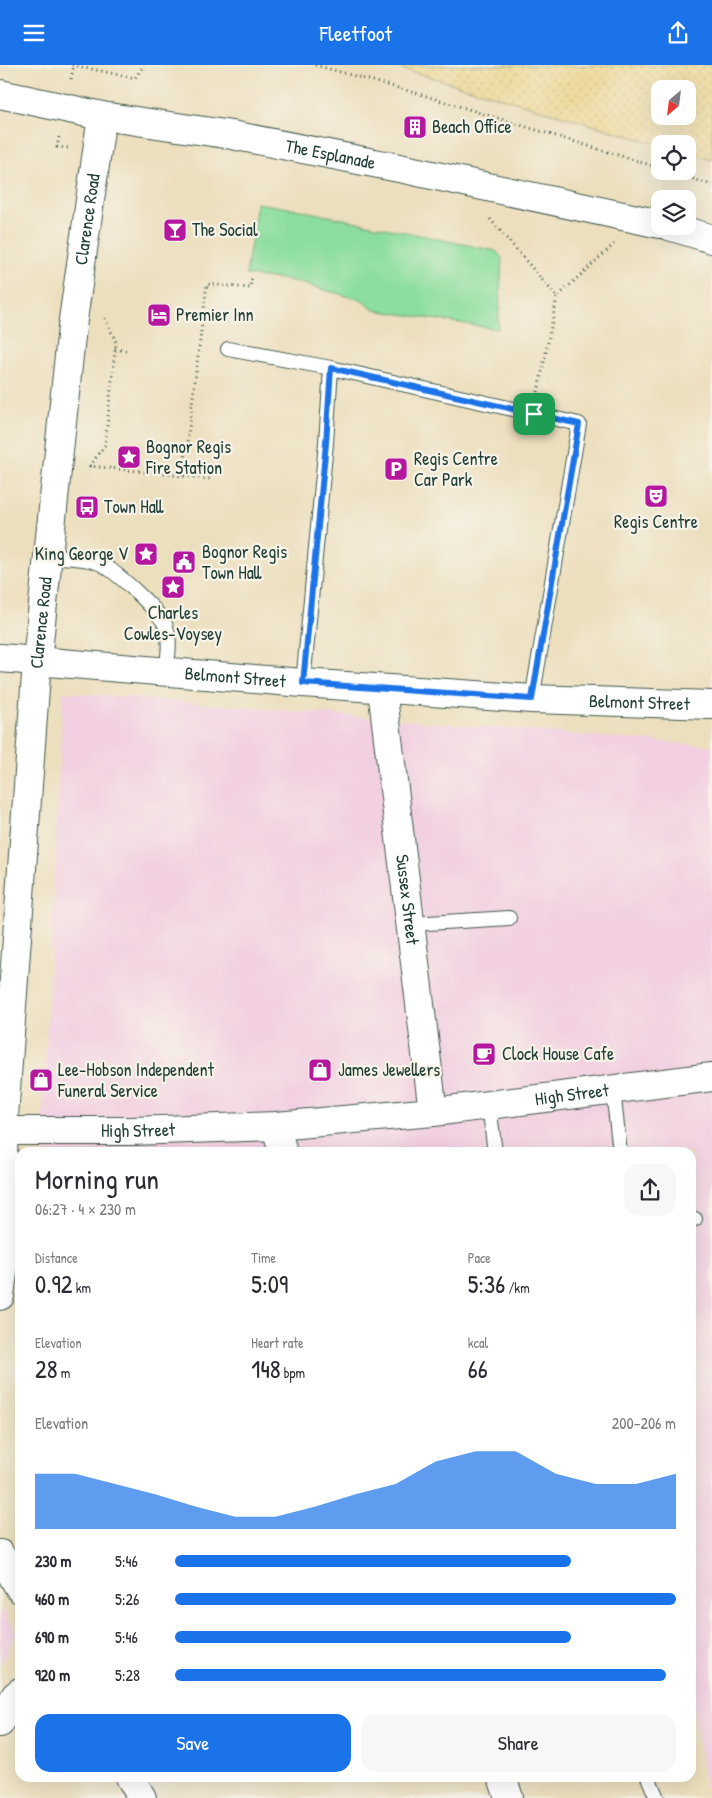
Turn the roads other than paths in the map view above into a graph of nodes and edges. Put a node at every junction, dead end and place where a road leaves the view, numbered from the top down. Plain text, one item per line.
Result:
1 (0, 94) edge
2 (102, 116) junction
3 (650, 221) edge
4 (696, 234) edge
5 (712, 239) edge
6 (228, 349) dead end
7 (331, 368) junction
8 (48, 556) junction
9 (0, 658) edge
10 (37, 661) junction
11 (166, 672) junction
12 (303, 683) junction
13 (382, 689) junction
14 (532, 699) junction
15 (712, 705) edge
16 (508, 918) dead end
17 (412, 924) junction
18 (712, 1077) edge
19 (613, 1090) junction
20 (489, 1105) junction
21 (433, 1112) junction
22 (276, 1126) junction
23 (2, 1131) edge
24 (281, 1147) edge
25 (494, 1147) edge
26 (619, 1147) edge
27 (0, 1296) edge
28 (0, 1555) edge
29 (15, 1580) edge
30 (15, 1696) edge
31 (0, 1723) edge
32 (133, 1782) edge
33 (504, 1782) edge
34 (650, 1782) edge
35 (142, 1798) edge
36 (510, 1798) edge
37 (657, 1798) edge

1 - 2 street, The Esplanade
2 - 3 street, The Esplanade
2 - 8 street, Clarence Road
4 - 5 street
6 - 7 lane
7 - 12 lane
7 - 14 lane
8 - 10 street, Clarence Road
8 - 11 lane
9 - 10 street, Belmont Street
10 - 11 street, Belmont Street
10 - 23 street, Clarence Road
11 - 12 street, Belmont Street
12 - 13 street, Belmont Street
13 - 14 street, Belmont Street
13 - 17 street, Sussex Street
14 - 15 street, Belmont Street
16 - 17 lane
17 - 21 street, Sussex Street
18 - 19 street, High Street
19 - 20 street, High Street
19 - 26 lane
20 - 21 street, High Street
20 - 25 lane
21 - 22 street, High Street
22 - 23 street, High Street
22 - 24 street
23 - 27 street, Clarence Road
28 - 29 street
30 - 31 street
32 - 35 street
33 - 36 street
34 - 37 lane

